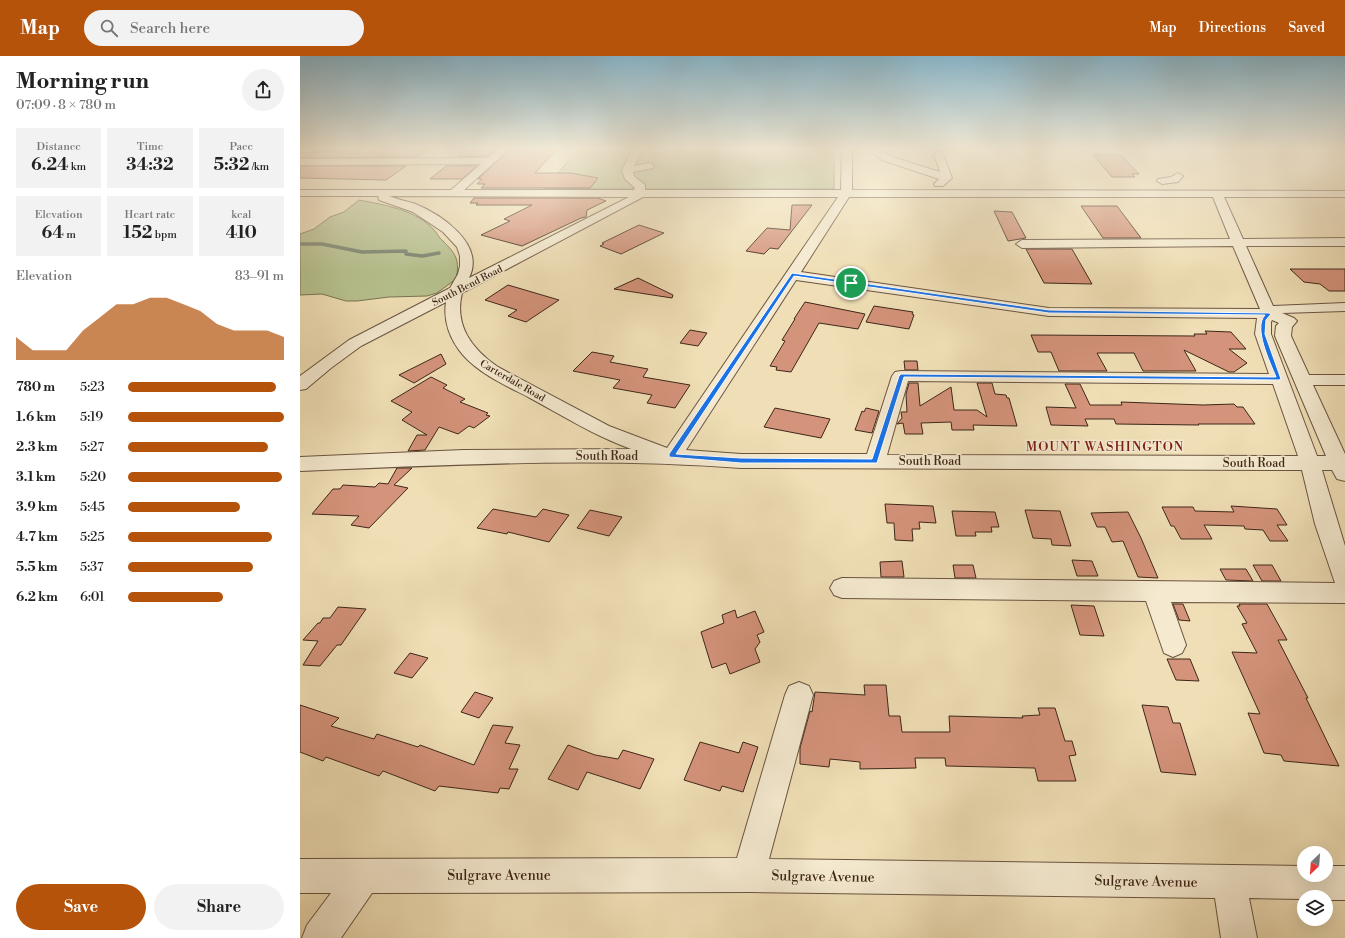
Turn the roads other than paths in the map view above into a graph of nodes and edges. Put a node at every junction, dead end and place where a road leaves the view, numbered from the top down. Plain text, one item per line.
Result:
1 (938, 190) edge
2 (1173, 190) edge
3 (382, 192) junction
4 (456, 192) joint
5 (300, 193) edge
6 (640, 193) junction
7 (846, 193) junction
8 (938, 194) junction
9 (1178, 194) junction
10 (1217, 194) junction
11 (1345, 194) edge
12 (1238, 242) junction
13 (1345, 242) edge
14 (1022, 244) dead end
15 (792, 275) junction
16 (456, 291) junction
17 (1345, 307) edge
18 (1269, 314) junction
19 (1345, 319) edge
20 (1289, 321) junction
21 (1279, 379) junction
22 (1303, 380) junction
23 (1345, 380) edge
24 (300, 385) edge
25 (672, 456) junction
26 (875, 461) junction
27 (1310, 463) junction
28 (300, 464) edge
29 (1343, 468) edge
30 (1345, 580) edge
31 (842, 588) dead end
32 (1155, 591) junction
33 (1345, 593) edge
34 (1173, 645) dead end
35 (799, 695) dead end
36 (364, 875) junction
37 (751, 875) junction
38 (300, 876) edge
39 (1228, 882) junction
40 (1345, 883) edge
41 (320, 938) edge
42 (1239, 938) edge

1 - 8 street
2 - 9 street
3 - 4 street
3 - 5 street
3 - 16 street, Carterdale Road
4 - 6 street
6 - 7 street
6 - 16 street, South Bend Road
7 - 8 street
7 - 15 street
8 - 9 street
9 - 10 street
10 - 11 street
10 - 12 street
12 - 13 street
12 - 14 street
12 - 18 street
15 - 18 street
15 - 25 street
16 - 24 street, South Bend Road
16 - 25 street, Carterdale Road
17 - 18 street
18 - 20 street
18 - 21 street
19 - 20 street
20 - 22 street
21 - 26 street
21 - 27 street
22 - 23 street
22 - 29 street
25 - 26 street, South Road
25 - 28 street, South Road
26 - 27 street, South Road
27 - 29 street, South Road
27 - 30 street
31 - 32 street
32 - 33 street
32 - 34 street
35 - 37 street
36 - 37 street, Sulgrave Avenue
36 - 38 street, Sulgrave Avenue
36 - 41 street
37 - 39 street, Sulgrave Avenue
39 - 40 street, Sulgrave Avenue
39 - 42 street

